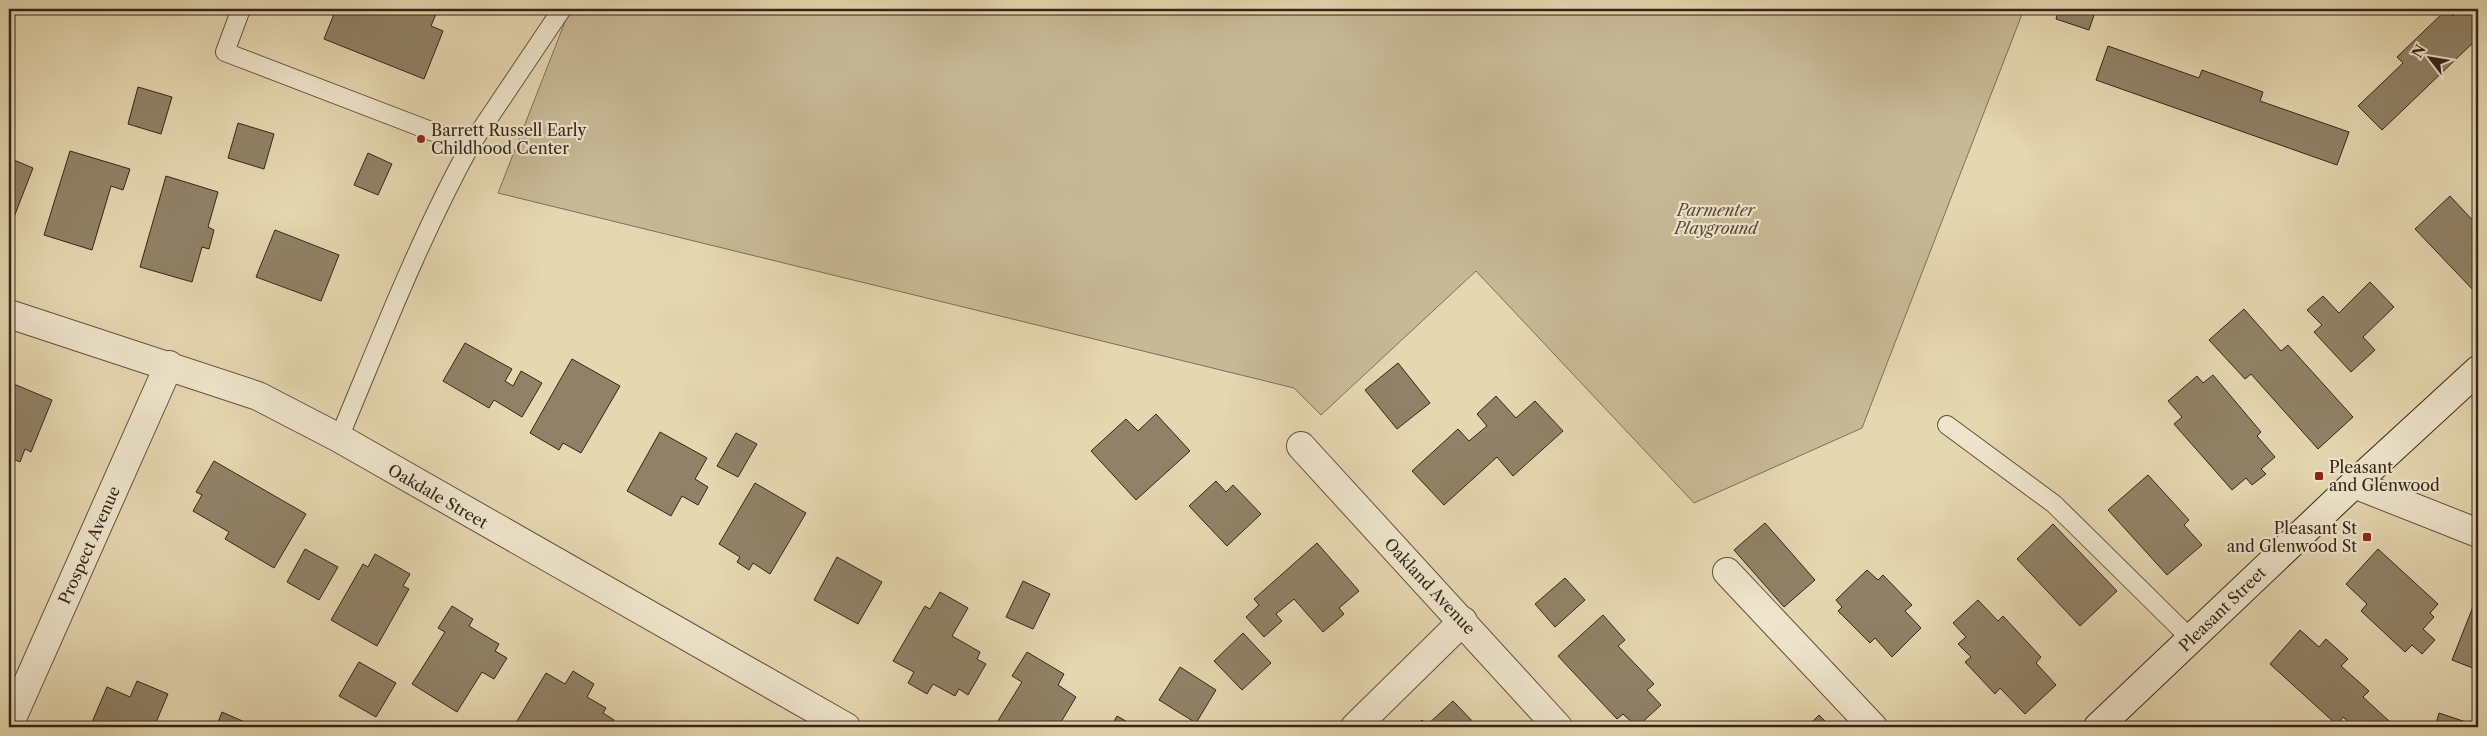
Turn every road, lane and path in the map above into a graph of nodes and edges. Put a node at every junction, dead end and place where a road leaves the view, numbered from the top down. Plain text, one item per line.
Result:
1 (240, 9) edge
2 (562, 9) edge
3 (470, 146) junction
4 (9, 314) edge
5 (169, 365) junction
6 (2478, 370) edge
7 (1947, 425) dead end
8 (339, 438) junction
9 (1301, 446) dead end
10 (2354, 484) junction
11 (2478, 533) edge
12 (1727, 572) dead end
13 (1463, 621) junction
14 (2191, 639) junction
15 (9, 725) edge
16 (846, 727) edge
17 (1355, 727) edge
18 (1558, 727) edge
19 (1873, 727) edge
20 (2098, 727) edge

1 - 3 lane
2 - 3 lane
3 - 8 lane
4 - 5 street, Oakdale Street
5 - 8 street, Oakdale Street
5 - 15 street, Prospect Avenue
6 - 10 street, Pleasant Street
7 - 14 lane
8 - 16 street, Oakdale Street
9 - 13 street, Oakland Avenue
10 - 11 street
10 - 14 street, Pleasant Street
12 - 19 street
13 - 17 street
13 - 18 street, Oakland Avenue
14 - 20 street, Pleasant Street

